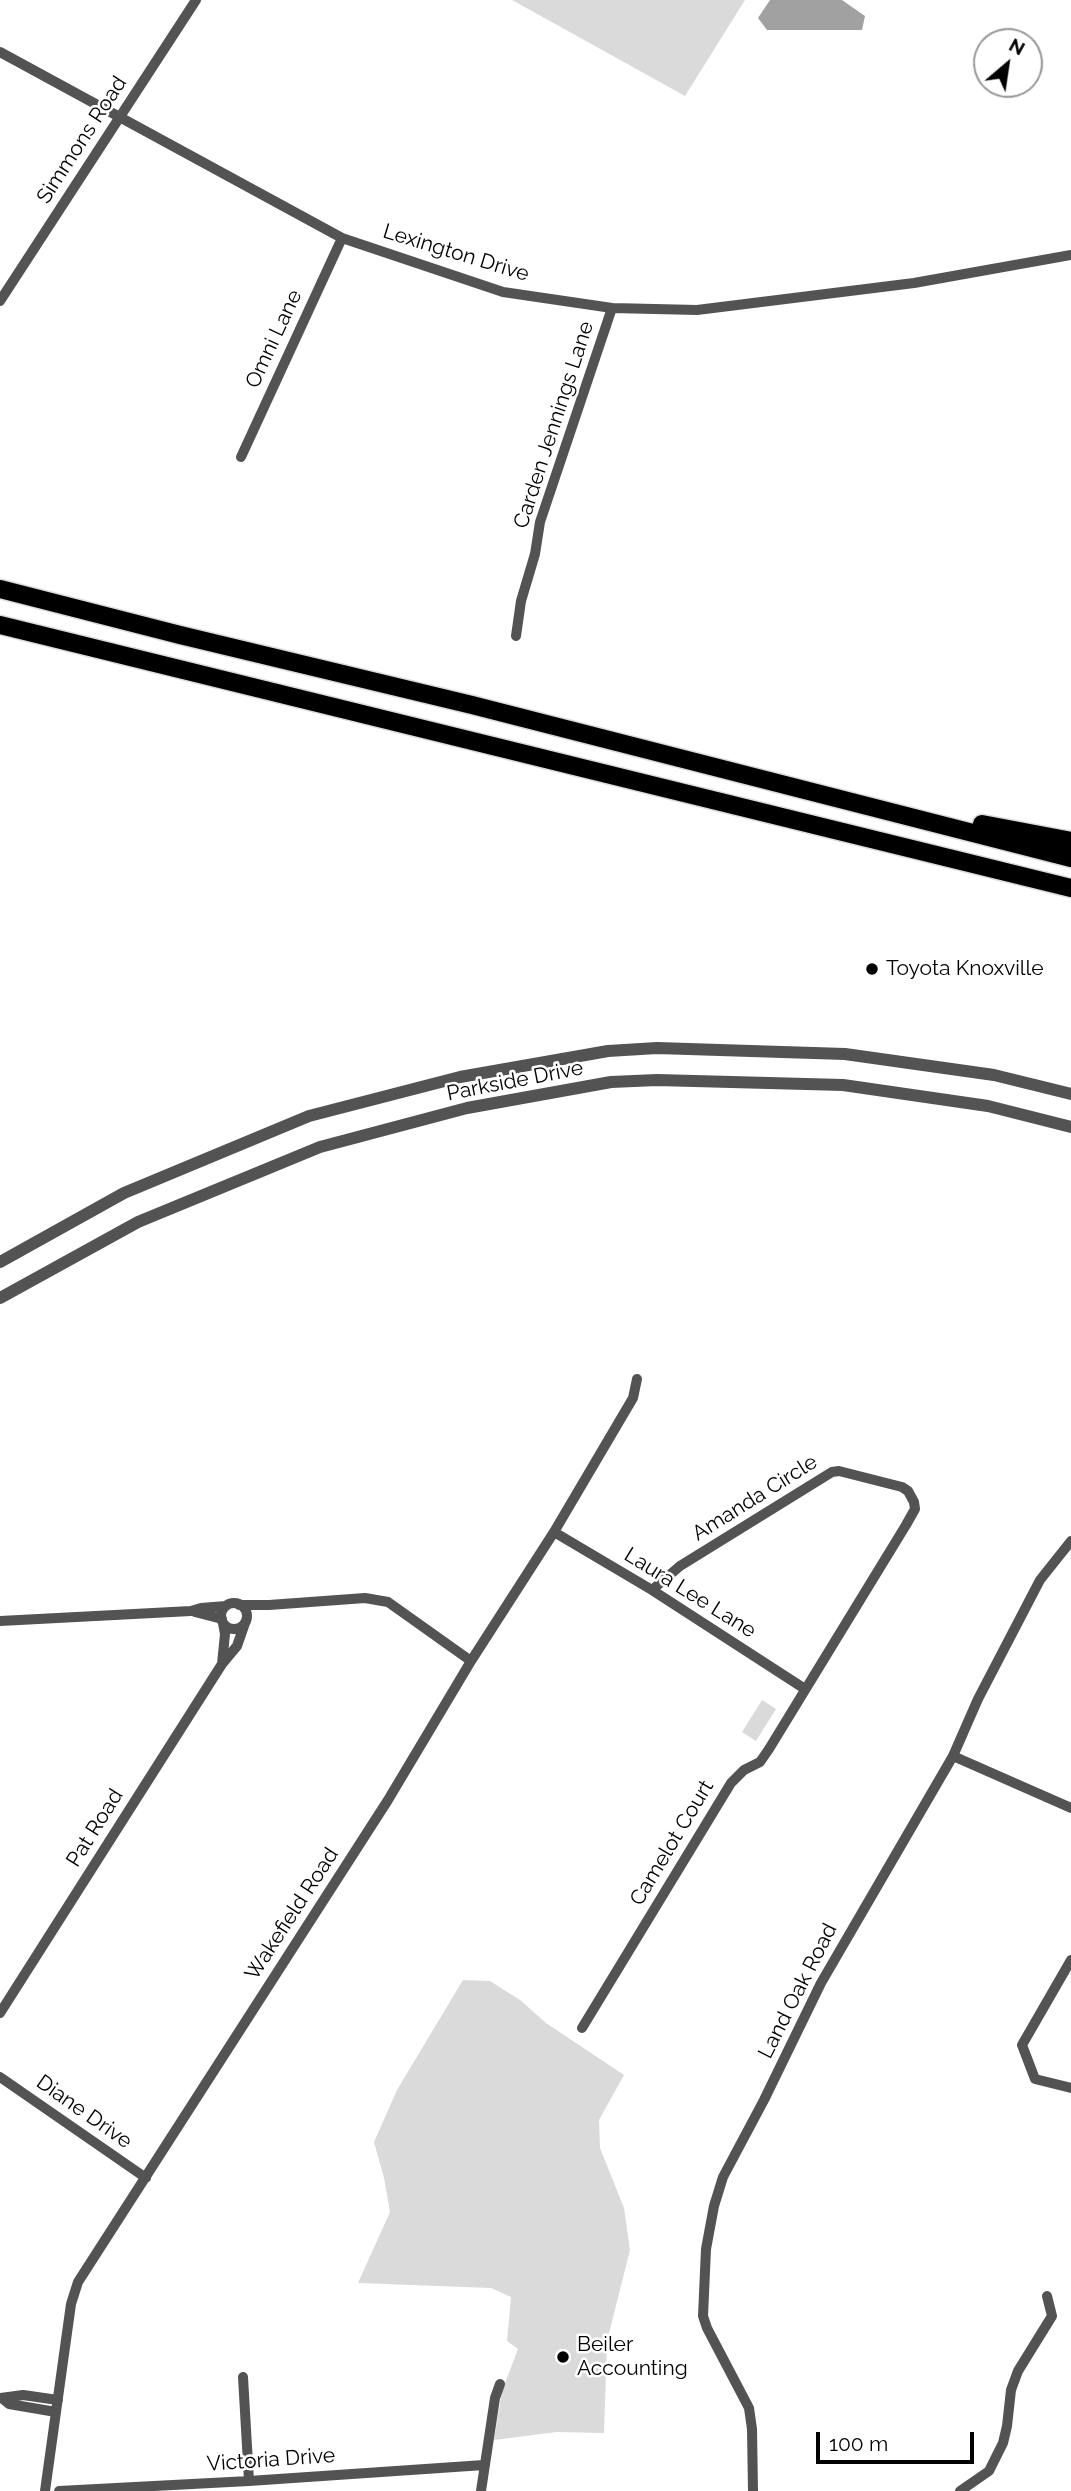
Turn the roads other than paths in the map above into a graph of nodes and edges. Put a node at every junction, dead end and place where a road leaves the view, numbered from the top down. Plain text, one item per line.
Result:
1 (195, 0) edge
2 (0, 52) edge
3 (121, 117) junction
4 (342, 238) junction
5 (1071, 255) edge
6 (0, 301) edge
7 (612, 308) junction
8 (241, 457) dead end
9 (0, 589) edge
10 (0, 625) edge
11 (516, 636) dead end
12 (797, 787) junction
13 (1071, 841) edge
14 (1071, 858) edge
15 (1071, 888) edge
16 (1071, 1094) edge
17 (1071, 1127) edge
18 (0, 1262) edge
19 (0, 1298) edge
20 (637, 1379) dead end
21 (554, 1532) junction
22 (1071, 1541) edge
23 (652, 1590) junction
24 (239, 1605) junction
25 (270, 1605) junction
26 (226, 1606) junction
27 (191, 1611) junction
28 (0, 1621) edge
29 (222, 1621) junction
30 (245, 1621) junction
31 (471, 1661) junction
32 (222, 1664) junction
33 (805, 1689) junction
34 (953, 1756) junction
35 (1071, 1808) edge
36 (1071, 1960) edge
37 (0, 2013) edge
38 (582, 2028) dead end
39 (0, 2077) edge
40 (1071, 2088) edge
41 (146, 2178) junction
42 (1047, 2296) dead end
43 (243, 2377) dead end
44 (500, 2384) dead end
45 (2, 2398) edge
46 (58, 2400) junction
47 (56, 2412) junction
48 (484, 2465) junction
49 (249, 2481) junction
50 (45, 2491) edge
51 (59, 2491) edge
52 (481, 2491) edge
53 (753, 2491) edge
54 (960, 2491) edge

1 - 3 street, Simmons Road
2 - 3 street, Lexington Drive
3 - 4 street, Lexington Drive
3 - 6 street, Simmons Road
4 - 7 street, Lexington Drive
4 - 8 street, Omni Lane
5 - 7 street, Lexington Drive
7 - 11 street, Carden Jennings Lane
9 - 12 highway
10 - 15 highway
12 - 13 highway
12 - 14 highway
16 - 18 street, Parkside Drive
17 - 19 street, Parkside Drive
20 - 21 street, Wakefield Road
21 - 23 street, Laura Lee Lane
21 - 31 street, Wakefield Road
22 - 34 street, Land Oak Road
23 - 33 street, Laura Lee Lane
23 - 33 street, Amanda Circle
24 - 25 street
24 - 26 street
24 - 30 street
25 - 30 street
25 - 31 street
26 - 27 street
26 - 29 street
27 - 28 street
27 - 29 street
29 - 30 street
29 - 32 street, Pat Road
30 - 32 street, Pat Road
31 - 41 street, Wakefield Road
32 - 37 street, Pat Road
33 - 38 street, Camelot Court
34 - 35 street
34 - 53 street, Land Oak Road
36 - 40 street
39 - 41 street, Diane Drive
41 - 46 street, Wakefield Road
42 - 54 street
43 - 49 street
44 - 48 street
45 - 46 street
45 - 47 street
46 - 47 street, Wakefield Road
47 - 50 street, Wakefield Road
48 - 49 street, Victoria Drive
48 - 52 street
49 - 51 street, Victoria Drive

